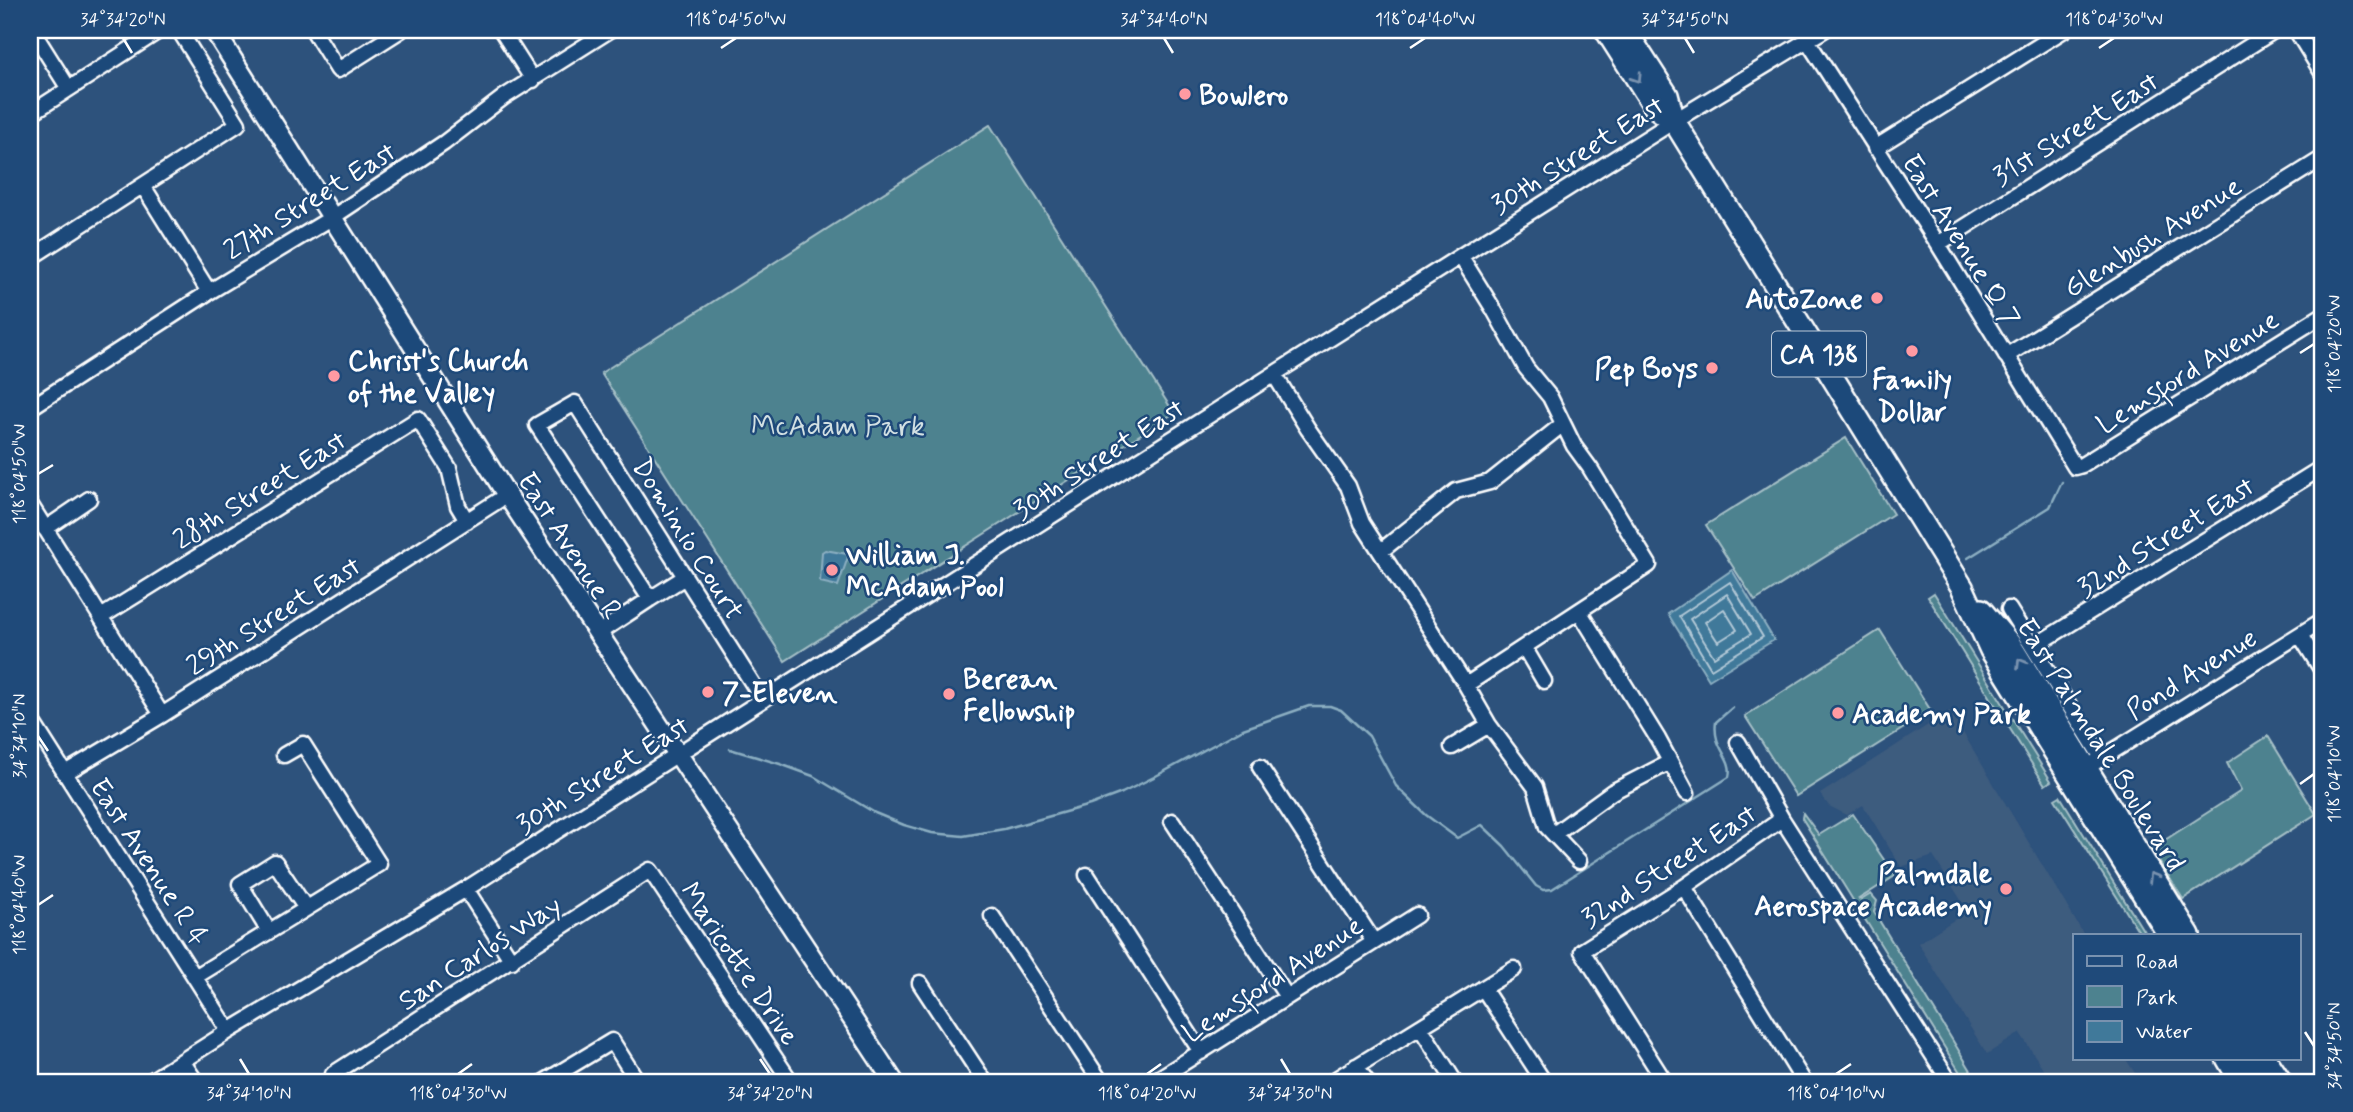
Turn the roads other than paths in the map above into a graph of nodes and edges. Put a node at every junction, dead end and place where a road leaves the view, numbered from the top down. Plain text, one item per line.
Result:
1 (32, 30) edge
2 (160, 30) edge
3 (178, 30) edge
4 (214, 30) edge
5 (313, 30) edge
6 (401, 30) edge
7 (501, 30) edge
8 (611, 30) edge
9 (1605, 30) edge
10 (1625, 30) edge
11 (1824, 30) edge
12 (2064, 30) edge
13 (2275, 30) edge
14 (2295, 30) edge
15 (1807, 40) junction
16 (2323, 75) edge
17 (533, 80) junction
18 (69, 89) junction
19 (30, 114) edge
20 (1674, 121) junction
21 (1875, 148) junction
22 (2323, 158) edge
23 (143, 186) junction
24 (333, 217) junction
25 (1938, 244) junction
26 (1461, 257) junction
27 (30, 258) edge
28 (209, 292) junction
29 (2323, 315) edge
30 (2006, 356) junction
31 (1274, 374) junction
32 (30, 408) edge
33 (1563, 424) junction
34 (2075, 467) joint
35 (2323, 467) edge
36 (506, 495) junction
37 (89, 499) dead end
38 (30, 505) edge
39 (467, 521) junction
40 (45, 529) junction
41 (1381, 551) junction
42 (685, 577) junction
43 (1962, 587) junction
44 (650, 599) junction
45 (2009, 609) dead end
46 (1579, 611) junction
47 (101, 617) junction
48 (2323, 620) edge
49 (597, 634) junction
50 (2300, 635) junction
51 (1524, 647) junction
52 (2033, 647) junction
53 (1995, 656) junction
54 (2323, 672) edge
55 (1544, 681) dead end
56 (1466, 685) junction
57 (763, 700) junction
58 (162, 715) junction
59 (30, 718) edge
60 (1489, 725) junction
61 (1738, 741) dead end
62 (1452, 747) dead end
63 (284, 755) dead end
64 (677, 756) junction
65 (1670, 762) junction
66 (2094, 763) junction
67 (1260, 767) dead end
68 (65, 773) junction
69 (2061, 784) dead end
70 (1686, 793) dead end
71 (1782, 819) junction
72 (1172, 821) dead end
73 (1554, 834) junction
74 (1579, 861) dead end
75 (650, 870) joint
76 (1087, 875) dead end
77 (1684, 887) junction
78 (466, 889) junction
79 (305, 907) junction
80 (1417, 915) dead end
81 (992, 916) dead end
82 (2158, 925) edge
83 (268, 930) junction
84 (2188, 934) edge
85 (1374, 942) junction
86 (512, 961) junction
87 (1514, 969) dead end
88 (195, 977) junction
89 (920, 983) dead end
90 (1483, 988) junction
91 (1287, 997) junction
92 (1420, 1027) junction
93 (229, 1031) junction
94 (1201, 1052) junction
95 (2228, 1060) edge
96 (2246, 1060) edge
97 (2266, 1060) edge
98 (182, 1061) junction
99 (1356, 1066) junction
100 (336, 1078) edge
101 (149, 1082) edge
102 (196, 1082) edge
103 (544, 1082) edge
104 (638, 1082) edge
105 (791, 1082) edge
106 (894, 1082) edge
107 (985, 1082) edge
108 (1101, 1082) edge
109 (1153, 1082) edge
110 (1331, 1082) edge
111 (1367, 1082) edge
112 (1455, 1082) edge
113 (1544, 1082) edge
114 (1665, 1082) edge
115 (1804, 1082) edge
116 (1950, 1082) edge
117 (2241, 1082) edge
118 (2260, 1082) edge
119 (2281, 1082) edge

1 - 18 street
2 - 18 street
3 - 23 street
4 - 24 main road, East Avenue R
5 - 6 street
7 - 17 street
8 - 17 street, 27th Street East
9 -> 20 highway, East Palmdale Boulevard / CA 138
10 - 20 highway, East Palmdale Boulevard / CA 138
11 - 15 street, 30th Street East
12 - 21 street
13 - 25 street, 31st Street East
14 - 16 street
15 - 20 street, 30th Street East
15 - 21 street, East Avenue Q 7
17 - 24 street, 27th Street East
18 - 19 street
20 - 26 street, 30th Street East
20 - 43 highway, East Palmdale Boulevard / CA 138
21 - 25 street, East Avenue Q 7
22 - 30 street, Glenbush Avenue
23 - 27 street
23 - 28 street
24 - 28 street, 27th Street East
24 - 36 main road, East Avenue R
25 - 30 street, East Avenue Q 7
26 - 31 street, 30th Street East
26 - 33 street
28 - 32 street, 27th Street East
29 - 34 street, Lemsford Avenue
30 - 34 street, East Avenue Q 7
31 - 41 street
31 - 57 street, 30th Street East
33 - 41 street
33 - 46 street
35 - 52 street, 32nd Street East
36 - 39 street, 29th Street East
36 - 49 main road, East Avenue R
37 - 40 street
38 - 40 street
39 - 47 street, 28th Street East
39 - 58 street, 29th Street East
40 - 47 street
41 - 56 street
42 - 44 street
42 - 44 street, Dominio Court
42 - 57 street, Dominio Court
43 - 53 highway, East Palmdale Boulevard
66 -> 43 highway, East Palmdale Boulevard / CA 138
44 - 49 street
45 - 52 street
46 - 51 street
46 - 65 street
47 - 58 street
48 - 50 street, Pond Avenue
49 - 64 main road, East Avenue R
50 - 54 street
50 - 66 street, Pond Avenue
51 - 55 street
51 - 56 street
52 - 66 street
53 - 69 highway
53 - 82 highway, East Palmdale Boulevard
56 - 60 street
57 - 64 street, 30th Street East
58 - 68 street, 29th Street East
59 - 68 street, East Avenue R 4
60 - 62 street
60 - 73 street
61 - 71 street
63 - 79 street
64 - 78 street, 30th Street East
64 - 106 main road, East Avenue R
65 - 70 street
65 - 73 street
84 -> 66 highway, East Palmdale Boulevard / CA 138
67 - 85 street
68 - 88 street, East Avenue R 4
71 - 77 street, 32nd Street East
71 - 116 street
72 - 91 street
73 - 74 street
75 - 86 street, San Carlos Way
75 - 105 street, Maricotte Drive
76 - 94 street
77 - 114 street, 32nd Street East
77 - 115 street
78 - 86 street
78 - 93 street, 30th Street East
79 - 83 street
79 - 83 street
80 - 85 street, Lemsford Avenue
81 - 108 street
83 - 88 street
85 - 91 street, Lemsford Avenue
86 - 100 street, San Carlos Way
87 - 90 street
88 - 93 street, East Avenue R 4
89 - 107 street
90 - 92 street
90 - 113 street
91 - 94 street, Lemsford Avenue
92 - 99 street
92 - 112 street
93 - 98 street, 30th Street East
94 - 109 street, Lemsford Avenue
95 - 117 highway
96 - 118 highway
97 - 119 highway
98 - 101 street, 30th Street East
98 - 102 street
99 - 110 street
99 - 111 street
103 - 104 street

